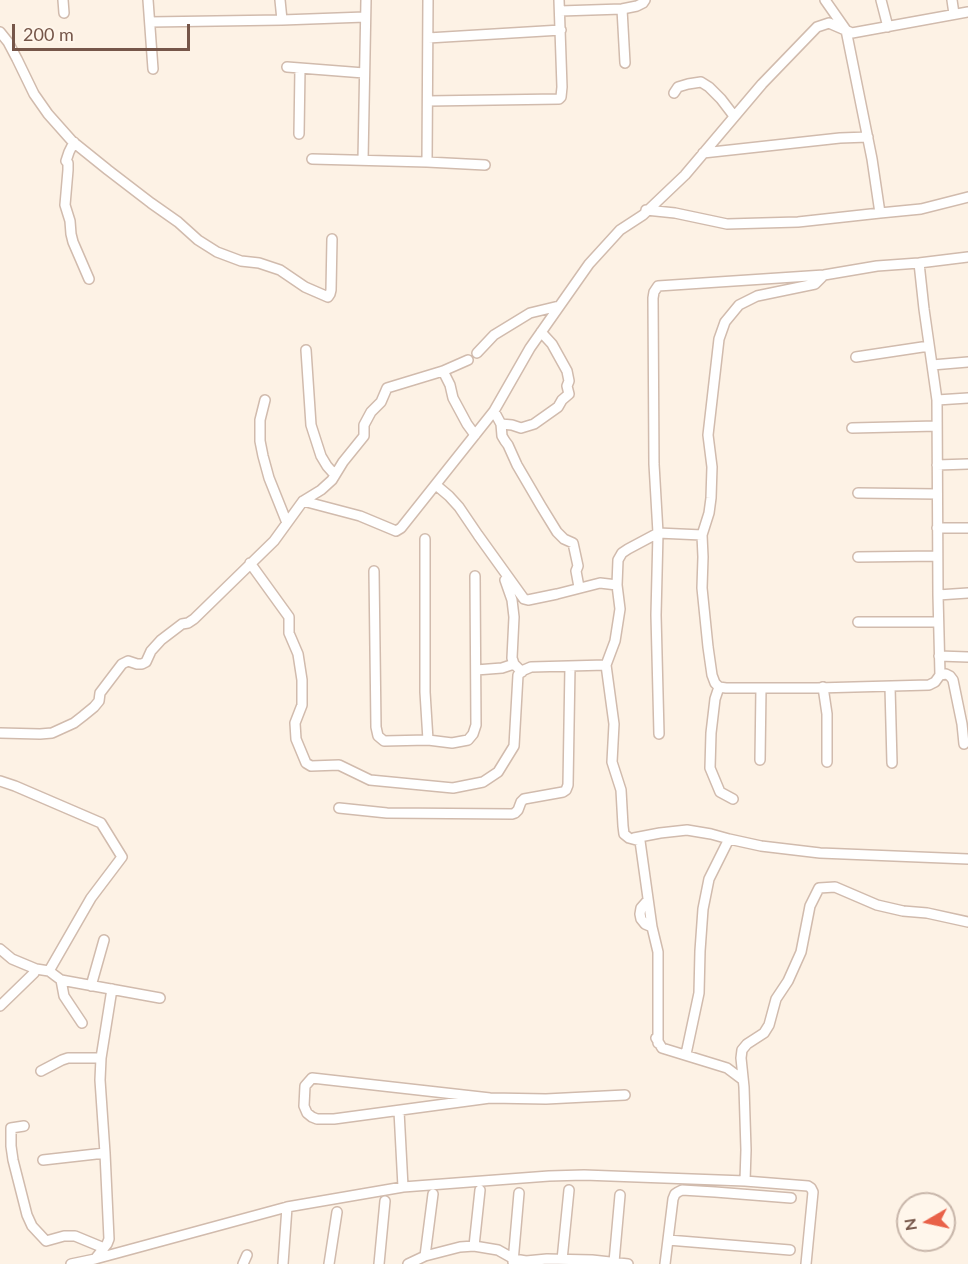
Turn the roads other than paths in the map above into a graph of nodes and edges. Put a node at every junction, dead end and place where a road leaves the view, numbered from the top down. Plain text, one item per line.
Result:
1 (63, 0) edge
2 (148, 0) edge
3 (280, 0) edge
4 (366, 0) edge
5 (428, 0) edge
6 (559, 0) edge
7 (645, 0) edge
8 (825, 0) edge
9 (881, 0) edge
10 (952, 0) edge
11 (622, 9) junction
12 (560, 11) junction
13 (968, 12) edge
14 (64, 13) dead end
15 (954, 14) junction
16 (365, 17) junction
17 (282, 20) junction
18 (150, 22) junction
19 (888, 27) junction
20 (561, 30) junction
21 (846, 30) junction
22 (0, 32) edge
23 (428, 38) junction
24 (625, 63) dead end
25 (287, 67) dead end
26 (300, 68) junction
27 (153, 69) dead end
28 (364, 73) junction
29 (674, 93) dead end
30 (428, 101) junction
31 (734, 116) junction
32 (299, 134) dead end
33 (868, 136) junction
34 (74, 142) junction
35 (703, 153) junction
36 (312, 159) dead end
37 (363, 160) junction
38 (427, 162) junction
39 (485, 165) dead end
40 (968, 198) edge
41 (646, 210) junction
42 (880, 213) junction
43 (332, 239) dead end
44 (968, 257) edge
45 (919, 263) junction
46 (824, 274) junction
47 (89, 279) dead end
48 (559, 306) junction
49 (541, 332) junction
50 (929, 346) junction
51 (306, 350) dead end
52 (477, 353) dead end
53 (856, 357) dead end
54 (468, 360) dead end
55 (968, 362) edge
56 (932, 365) junction
57 (443, 371) junction
58 (968, 398) edge
59 (265, 400) dead end
60 (937, 400) junction
61 (494, 411) junction
62 (501, 424) junction
63 (937, 426) junction
64 (852, 428) dead end
65 (475, 435) junction
66 (968, 464) edge
67 (937, 465) junction
68 (335, 476) junction
69 (436, 485) junction
70 (858, 493) dead end
71 (937, 494) junction
72 (303, 501) junction
73 (287, 523) junction
74 (937, 528) junction
75 (968, 528) edge
76 (658, 533) junction
77 (702, 535) junction
78 (425, 539) dead end
79 (938, 556) junction
80 (858, 557) dead end
81 (250, 563) junction
82 (499, 563) junction
83 (374, 571) dead end
84 (475, 576) dead end
85 (617, 585) junction
86 (579, 587) junction
87 (968, 593) edge
88 (938, 595) junction
89 (858, 622) dead end
90 (938, 622) junction
91 (939, 656) junction
92 (968, 657) edge
93 (514, 664) junction
94 (606, 665) junction
95 (570, 666) junction
96 (476, 670) junction
97 (522, 672) junction
98 (940, 675) junction
99 (719, 687) junction
100 (824, 687) junction
101 (890, 687) junction
102 (760, 688) junction
103 (0, 733) edge
104 (659, 734) dead end
105 (428, 740) junction
106 (964, 744) dead end
107 (760, 760) dead end
108 (827, 762) dead end
109 (892, 763) dead end
110 (0, 781) edge
111 (733, 798) dead end
112 (339, 808) dead end
113 (634, 838) junction
114 (729, 839) junction
115 (968, 858) edge
116 (968, 922) edge
117 (104, 940) dead end
118 (0, 949) edge
119 (36, 969) junction
120 (50, 970) junction
121 (60, 980) junction
122 (91, 986) junction
123 (112, 989) junction
124 (160, 998) dead end
125 (0, 1006) edge
126 (82, 1023) dead end
127 (686, 1054) junction
128 (101, 1058) junction
129 (41, 1071) dead end
130 (743, 1080) junction
131 (625, 1095) dead end
132 (490, 1098) junction
133 (399, 1111) junction
134 (24, 1126) dead end
135 (105, 1153) junction
136 (43, 1161) dead end
137 (745, 1181) junction
138 (403, 1187) junction
139 (480, 1190) dead end
140 (569, 1190) dead end
141 (519, 1193) dead end
142 (433, 1194) dead end
143 (620, 1195) dead end
144 (791, 1198) dead end
145 (385, 1201) dead end
146 (287, 1207) junction
147 (337, 1212) dead end
148 (668, 1240) junction
149 (474, 1246) junction
150 (104, 1248) junction
151 (790, 1250) dead end
152 (247, 1254) dead end
153 (425, 1256) junction
154 (95, 1259) junction
155 (562, 1260) junction
156 (513, 1261) edge
157 (525, 1262) edge
158 (575, 1262) edge
159 (614, 1262) junction
160 (71, 1264) edge
161 (243, 1264) edge
162 (283, 1264) edge
163 (330, 1264) edge
164 (380, 1264) edge
165 (408, 1264) edge
166 (628, 1264) edge
167 (665, 1264) edge
168 (806, 1264) edge

1 - 14 street
2 - 18 street
3 - 17 street
4 - 16 street
5 - 23 street
6 - 12 street
7 - 11 street
8 - 21 street
9 - 19 street
10 - 15 street
11 - 12 street
11 - 24 street
12 - 20 street
13 - 15 street
15 - 19 street
16 - 17 street
16 - 28 street
17 - 18 street
18 - 27 street
19 - 21 street
20 - 23 street
20 - 30 street
21 - 31 street
21 - 33 street
22 - 34 street
23 - 30 street
25 - 26 street
26 - 28 street
26 - 32 street
28 - 37 street
29 - 31 street
30 - 38 street
31 - 35 street
33 - 35 street
33 - 42 street
34 - 43 street
34 - 47 street
35 - 41 street
36 - 37 street
37 - 38 street
38 - 39 street
40 - 42 street
41 - 42 street
41 - 48 street
44 - 45 street
45 - 46 street
45 - 50 street
46 - 76 street
46 - 77 street
48 - 49 street
48 - 52 street
49 - 61 street
49 - 62 street
50 - 53 street
50 - 56 street
51 - 68 street
54 - 57 street
55 - 56 street
56 - 60 street
57 - 65 street
57 - 68 street
58 - 60 street
59 - 73 street
60 - 63 street
61 - 62 street
61 - 65 street
62 - 86 street
63 - 64 street
63 - 67 street
65 - 69 street
66 - 67 street
67 - 71 street
68 - 72 street
69 - 72 street
69 - 82 street
70 - 71 street
71 - 74 street
72 - 73 street
73 - 81 street
74 - 75 street
74 - 79 street
76 - 77 street
76 - 85 street
76 - 104 street
77 - 99 street
78 - 105 street
79 - 80 street
79 - 88 street
81 - 97 street
81 - 103 street
82 - 86 street
82 - 93 street
83 - 105 street
84 - 96 street
85 - 86 street
85 - 94 street
87 - 88 street
88 - 90 street
89 - 90 street
90 - 91 street
91 - 92 street
91 - 98 street
93 - 96 street
93 - 97 street
94 - 95 street
94 - 113 street
95 - 97 street
95 - 112 street
96 - 105 street
98 - 101 street
98 - 106 street
99 - 102 street
99 - 111 street
100 - 101 street
100 - 102 street
100 - 108 street
101 - 109 street
102 - 107 street
110 - 120 street
113 - 114 street
113 - 127 street
114 - 115 street
114 - 127 street
116 - 130 street
117 - 122 street
118 - 119 street
119 - 120 street
119 - 125 street
120 - 121 street
121 - 122 street
121 - 126 street
122 - 123 street
123 - 124 street
123 - 128 street
127 - 130 street
128 - 129 street
128 - 135 street
130 - 137 street
131 - 132 street
132 - 133 street
132 - 133 street
133 - 138 street
134 - 150 street
135 - 136 street
135 - 150 street
137 - 138 street
137 - 168 street
138 - 146 street
139 - 149 street
140 - 155 street
141 - 156 street
142 - 153 street
143 - 159 street
144 - 148 street
145 - 164 street
146 - 154 street
146 - 162 street
147 - 163 street
148 - 151 street
148 - 167 street
149 - 153 street
149 - 156 street
150 - 154 street
152 - 161 street
153 - 165 street
154 - 160 street
155 - 157 street
155 - 158 street
156 - 157 street
158 - 159 street
159 - 166 street

